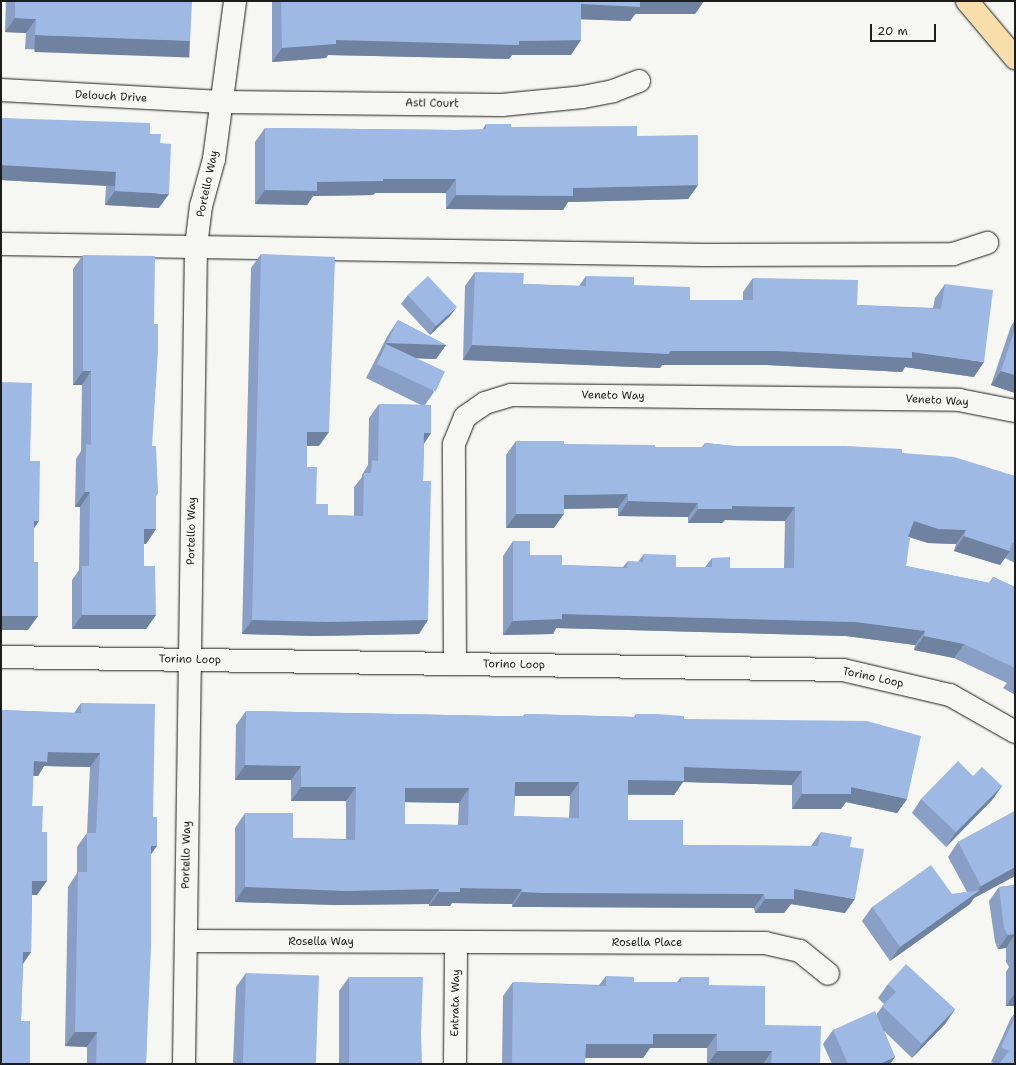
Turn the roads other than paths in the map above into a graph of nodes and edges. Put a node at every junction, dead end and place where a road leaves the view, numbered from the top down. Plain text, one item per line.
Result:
1 (235, 1) edge
2 (966, 1) edge
3 (1015, 58) edge
4 (639, 81) dead end
5 (1, 90) edge
6 (222, 102) junction
7 (987, 243) dead end
8 (1, 244) edge
9 (196, 246) junction
10 (1015, 411) edge
11 (1, 657) edge
12 (190, 660) junction
13 (455, 664) junction
14 (1015, 732) edge
15 (186, 941) junction
16 (456, 942) junction
17 (828, 974) dead end
18 (184, 1064) edge
19 (455, 1064) edge

1 - 6 street, Portello Way
2 - 3 highway
4 - 6 street, Asti Court
5 - 6 street, Delouch Drive
6 - 9 street, Portello Way
7 - 9 street
8 - 9 street
9 - 12 street, Portello Way
10 - 13 street, Veneto Way
11 - 12 street, Torino Loop
12 - 13 street, Torino Loop
12 - 15 street, Portello Way
13 - 14 street, Torino Loop
15 - 16 street, Rosella Way
15 - 18 street, Portello Way
16 - 17 street, Rosella Place
16 - 19 street, Entrata Way

